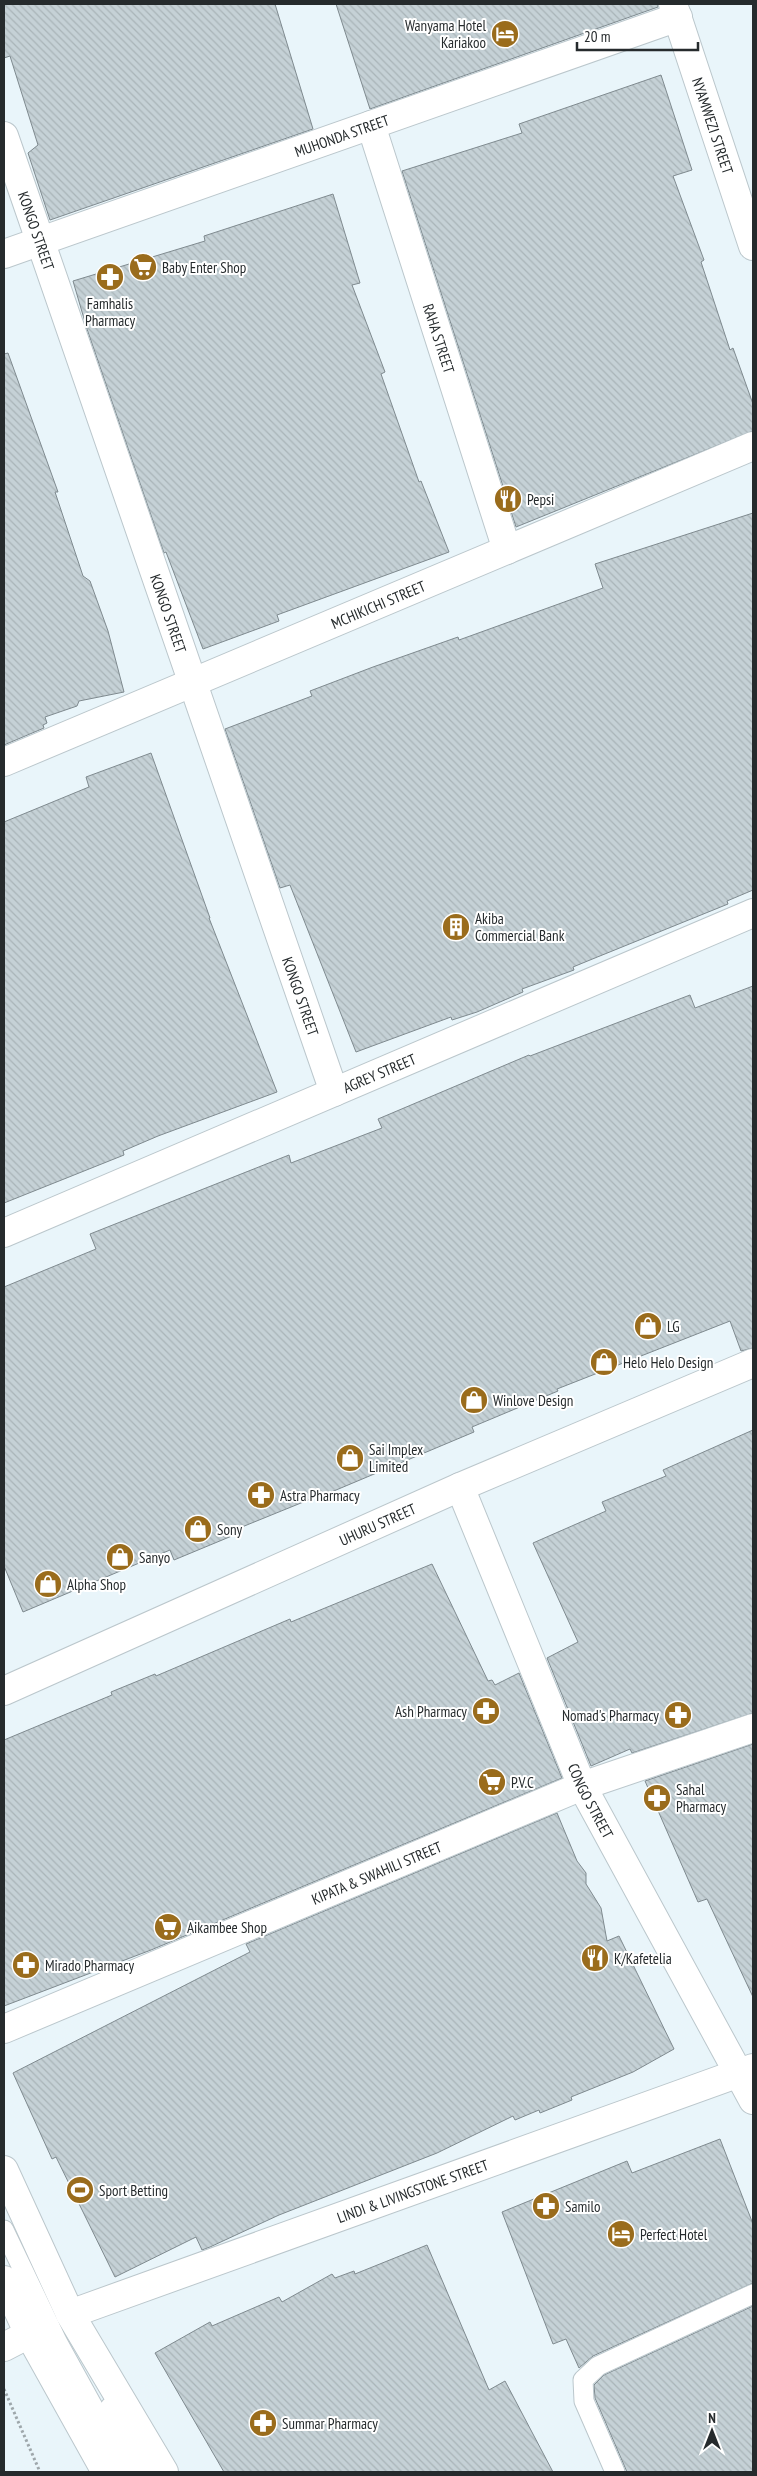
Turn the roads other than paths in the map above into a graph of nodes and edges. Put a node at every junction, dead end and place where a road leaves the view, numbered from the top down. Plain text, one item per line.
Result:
1 (675, 10) edge
2 (371, 125) junction
3 (4, 136) edge
4 (40, 241) junction
5 (753, 246) edge
6 (4, 254) edge
7 (753, 446) edge
8 (507, 550) junction
9 (192, 683) junction
10 (4, 762) edge
11 (753, 913) edge
12 (334, 1092) junction
13 (4, 1233) edge
14 (753, 1364) edge
15 (460, 1487) junction
16 (4, 1691) edge
17 (753, 1728) edge
18 (582, 1786) junction
19 (4, 2029) edge
20 (747, 2071) edge
21 (753, 2100) edge
22 (4, 2170) edge
23 (4, 2196) edge
24 (4, 2230) edge
25 (4, 2280) edge
26 (753, 2294) edge
27 (70, 2314) junction
28 (29, 2334) junction
29 (4, 2346) edge
30 (106, 2472) edge
31 (129, 2472) edge
32 (146, 2472) edge
33 (164, 2472) edge
34 (615, 2472) edge

1 - 2 street, MUHONDA STREET
1 - 5 street, NYAMWEZI STREET
2 - 4 street, MUHONDA STREET
2 - 8 street, RAHA STREET
3 - 4 street, KONGO STREET
4 - 6 street, MUHONDA STREET
4 - 9 street, KONGO STREET
7 - 8 street, MCHIKICHI STREET
8 - 9 street, MCHIKICHI STREET
9 - 10 street, MCHIKICHI STREET
9 - 12 street, KONGO STREET
11 - 12 street, AGREY STREET
12 - 13 street, AGREY STREET
14 - 15 street, UHURU STREET
15 - 16 street, UHURU STREET
15 - 18 street, CONGO STREET
17 - 18 street, KIPATA & SWAHILI STREET
18 - 19 street, KIPATA & SWAHILI STREET
18 - 20 street, CONGO STREET
20 - 21 street, CONGO STREET
20 - 27 street, LINDI & LIVINGSTONE STREET
22 - 27 street
23 - 32 lane
24 - 31 lane
25 - 28 street
26 - 34 lane
27 - 33 street
28 - 29 street
28 - 30 street

